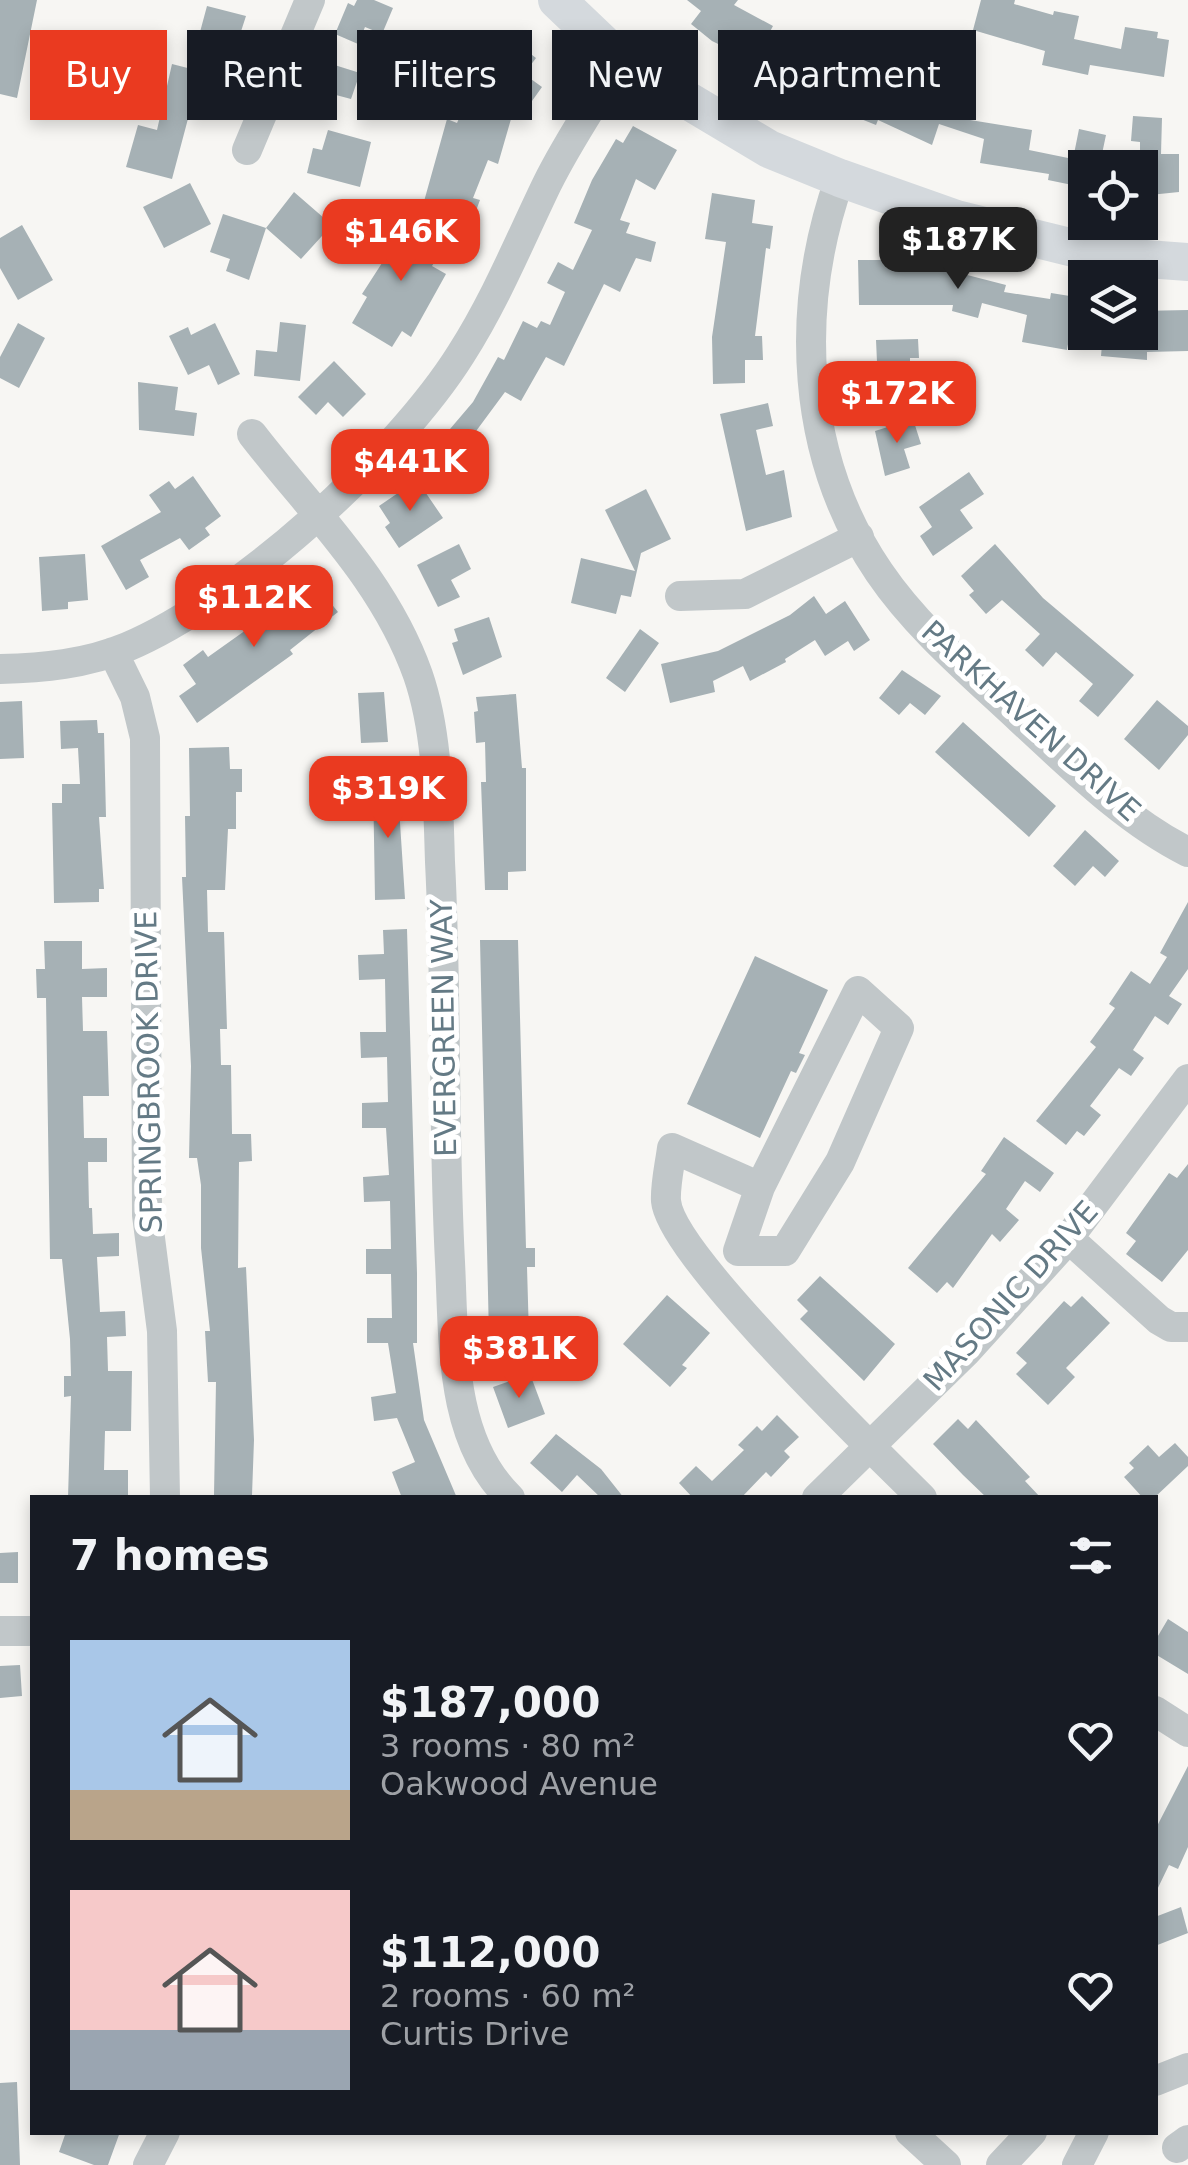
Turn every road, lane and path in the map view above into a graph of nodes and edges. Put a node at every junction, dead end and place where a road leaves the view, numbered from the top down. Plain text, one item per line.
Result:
1 (310, 0) edge
2 (557, 0) edge
3 (588, 30) edge
4 (698, 107) edge
5 (585, 120) edge
6 (247, 150) dead end
7 (840, 178) junction
8 (1188, 262) edge
9 (252, 434) dead end
10 (319, 516) junction
11 (859, 537) junction
12 (680, 596) dead end
13 (113, 652) junction
14 (0, 669) edge
15 (1188, 852) edge
16 (1188, 1080) edge
17 (760, 1186) junction
18 (1068, 1238) junction
19 (738, 1251) junction
20 (751, 1322) junction
21 (1188, 1327) edge
22 (870, 1446) junction
23 (165, 1495) edge
24 (507, 1495) edge
25 (820, 1495) edge
26 (919, 1495) edge
27 (30, 1630) edge
28 (0, 1631) edge
29 (1158, 1713) edge
30 (1188, 1732) edge
31 (1188, 2068) edge
32 (1158, 2079) edge
33 (163, 2135) edge
34 (913, 2135) edge
35 (1029, 2135) edge
36 (1092, 2135) edge
37 (148, 2165) edge
38 (946, 2165) edge
39 (1001, 2165) edge
40 (1077, 2165) edge

1 - 6 street
2 - 3 main road
4 - 7 main road
5 - 10 street
7 - 8 main road
7 - 11 street, PARKHAVEN DRIVE
9 - 10 street, EVERGREEN WAY
10 - 13 street
10 - 24 street, EVERGREEN WAY
11 - 12 street
11 - 15 street, PARKHAVEN DRIVE
13 - 14 street
13 - 23 street, SPRINGBROOK DRIVE
16 - 18 street, MASONIC DRIVE
17 - 19 street
17 - 19 street
17 - 20 street
18 - 21 street
18 - 22 street, MASONIC DRIVE
19 - 20 street
20 - 22 street
22 - 25 street, MASONIC DRIVE
22 - 26 street
27 - 28 street
29 - 30 street
31 - 32 street
33 - 37 street
34 - 38 street
35 - 39 street
36 - 40 street

